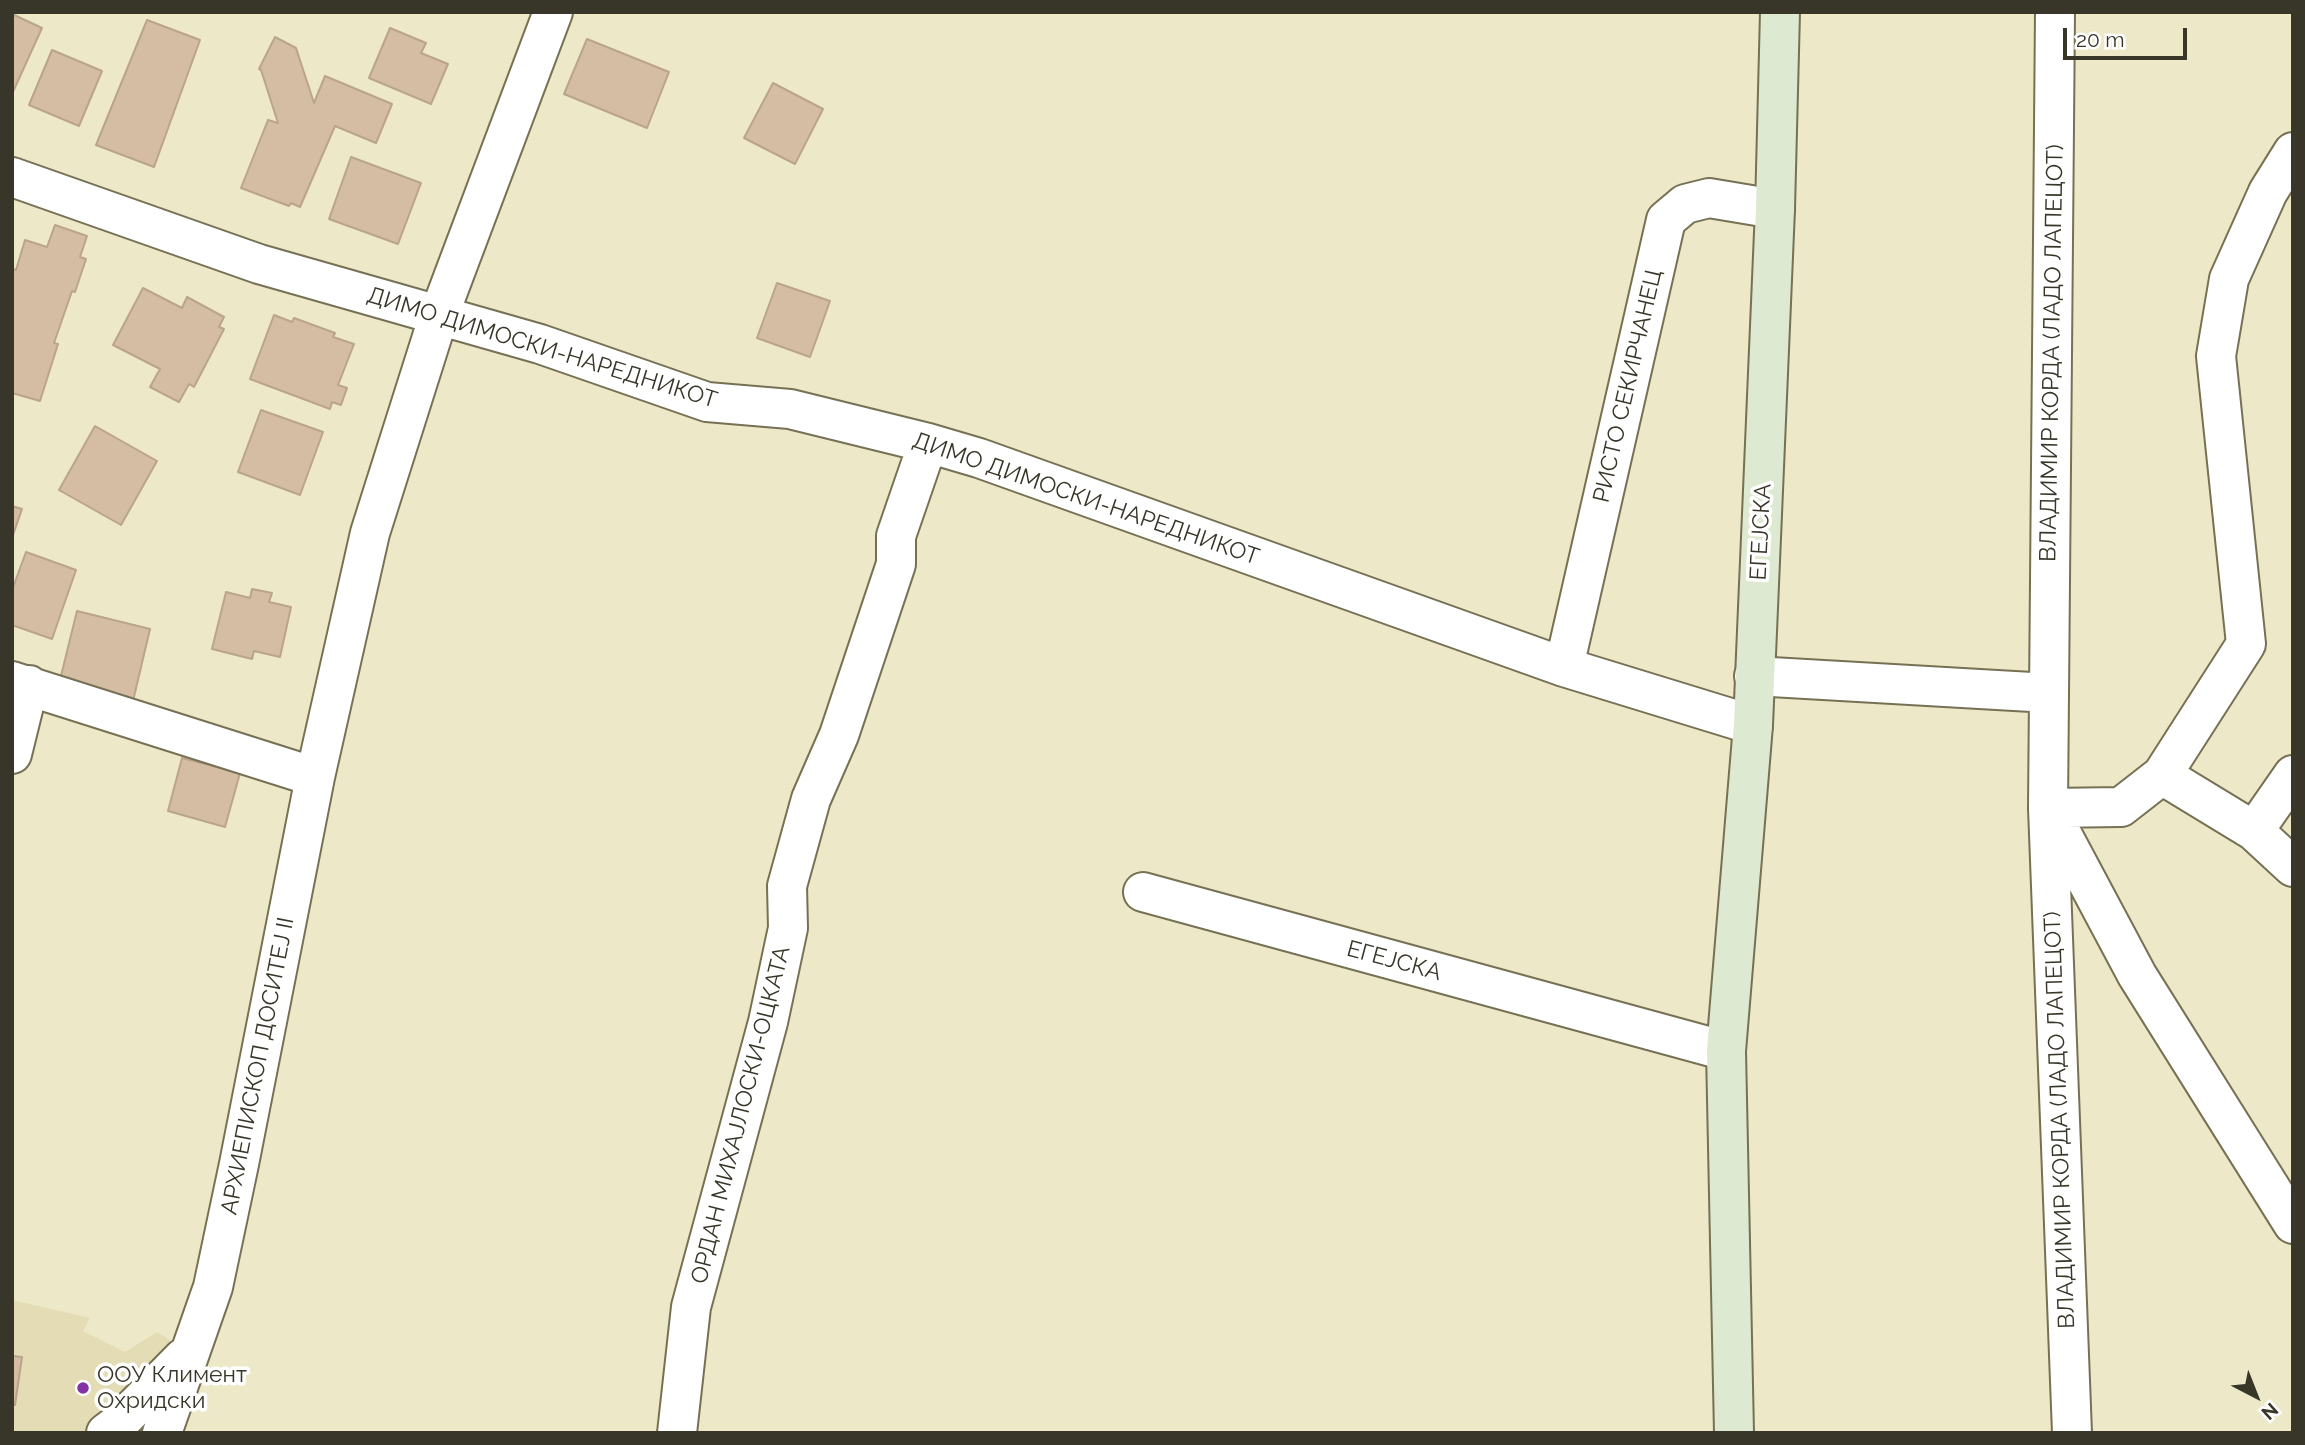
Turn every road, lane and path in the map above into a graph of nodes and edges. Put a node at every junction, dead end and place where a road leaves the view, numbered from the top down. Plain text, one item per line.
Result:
1 (553, 12) edge
2 (1780, 12) edge
3 (2055, 12) edge
4 (2293, 152) edge
5 (12, 177) edge
6 (1775, 209) junction
7 (439, 315) junction
8 (928, 443) junction
9 (1564, 667) junction
10 (1754, 676) junction
11 (21, 683) edge
12 (2049, 694) junction
13 (1753, 725) junction
14 (12, 754) edge
15 (2162, 775) junction
16 (2293, 775) edge
17 (315, 777) junction
18 (2048, 808) junction
19 (2254, 831) junction
20 (2293, 867) edge
21 (1143, 892) dead end
22 (1726, 1051) junction
23 (2293, 1224) edge
24 (190, 1352) junction
25 (106, 1433) edge
26 (162, 1433) edge
27 (677, 1433) edge
28 (1734, 1433) edge
29 (2072, 1433) edge

1 - 7 street, АРХИЕПИСКОП ДОСИТЕЈ II
2 - 6 street, ЕГЕЈСКА
3 - 12 street, ВЛАДИМИР КОРДА (ЛАДО ЛАПЕЦОТ)
4 - 15 street
5 - 7 street, ДИМО ДИМОСКИ-НАРЕДНИКОТ
6 - 9 street, РИСТО СЕКИРЧАНЕЦ
6 - 10 street, ЕГЕЈСКА
7 - 8 street, ДИМО ДИМОСКИ-НАРЕДНИКОТ
7 - 17 street, АРХИЕПИСКОП ДОСИТЕЈ II
8 - 9 street, ДИМО ДИМОСКИ-НАРЕДНИКОТ
8 - 27 street, ОРДАН МИХАЈЛОСКИ-ОЦКАТА
9 - 13 street, ДИМО ДИМОСКИ-НАРЕДНИКОТ
10 - 12 street
10 - 13 street, ЕГЕЈСКА
11 - 14 street
11 - 17 street
12 - 18 street, ВЛАДИМИР КОРДА (ЛАДО ЛАПЕЦОТ)
13 - 22 street, ЕГЕЈСКА
15 - 18 street
15 - 19 street
16 - 19 street
17 - 24 street, АРХИЕПИСКОП ДОСИТЕЈ II
18 - 23 street, ВЛАДИМИР КОРДА (ЛАДО ЛАПЕЦОТ)
18 - 29 street, ВЛАДИМИР КОРДА (ЛАДО ЛАПЕЦОТ)
19 - 20 street
21 - 22 street, ЕГЕЈСКА
22 - 28 street, ЕГЕЈСКА
24 - 25 street, АРХИЕПИСКОП ДОСИТЕЈ II
24 - 26 street, АРХИЕПИСКОП ДОСИТЕЈ II

